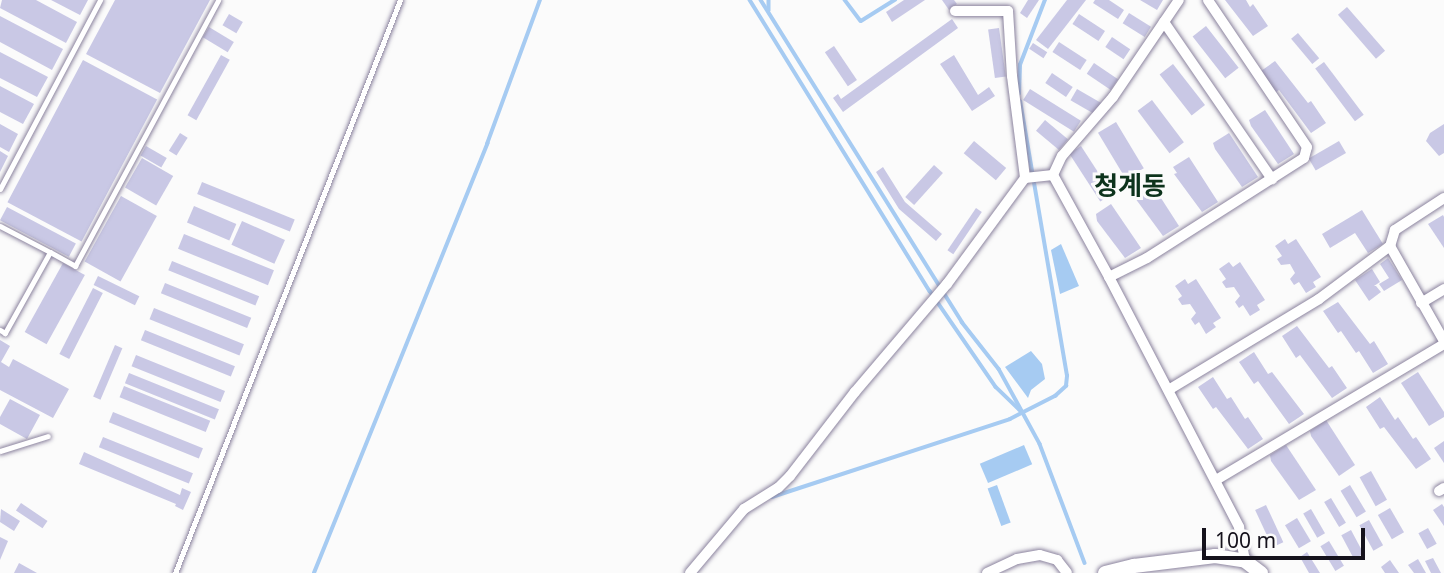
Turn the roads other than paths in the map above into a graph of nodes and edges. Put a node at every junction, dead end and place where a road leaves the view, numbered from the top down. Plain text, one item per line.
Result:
1 (100, 0) edge
2 (218, 0) edge
3 (400, 0) edge
4 (1017, 0) edge
5 (1179, 0) edge
6 (1208, 0) edge
7 (954, 11) dead end
8 (1008, 11) junction
9 (1164, 22) junction
10 (1053, 176) junction
11 (1031, 177) junction
12 (1272, 179) junction
13 (0, 189) edge
14 (1444, 198) edge
15 (0, 226) edge
16 (1390, 246) junction
17 (50, 252) junction
18 (1109, 277) junction
19 (1444, 289) edge
20 (1421, 303) junction
21 (0, 330) edge
22 (1444, 342) edge
23 (1170, 389) junction
24 (48, 436) dead end
25 (0, 451) edge
26 (1216, 480) junction
27 (1245, 561) junction
28 (176, 573) edge
29 (690, 573) edge
30 (987, 573) edge
31 (1068, 573) edge
32 (1105, 573) edge
33 (1261, 573) edge

1 - 13 lane
2 - 17 lane
3 - 28 lane
4 - 8 street
5 - 9 street
6 - 12 street
7 - 8 street
8 - 11 street
9 - 10 street
9 - 12 street
10 - 11 street
10 - 18 street
11 - 29 street
12 - 18 street
14 - 16 street
15 - 17 lane
16 - 20 street
16 - 23 street
17 - 21 lane
18 - 23 street
19 - 20 street
20 - 22 street
22 - 26 street
23 - 26 street
24 - 25 lane
26 - 27 street
27 - 32 street
27 - 33 street
30 - 31 street

